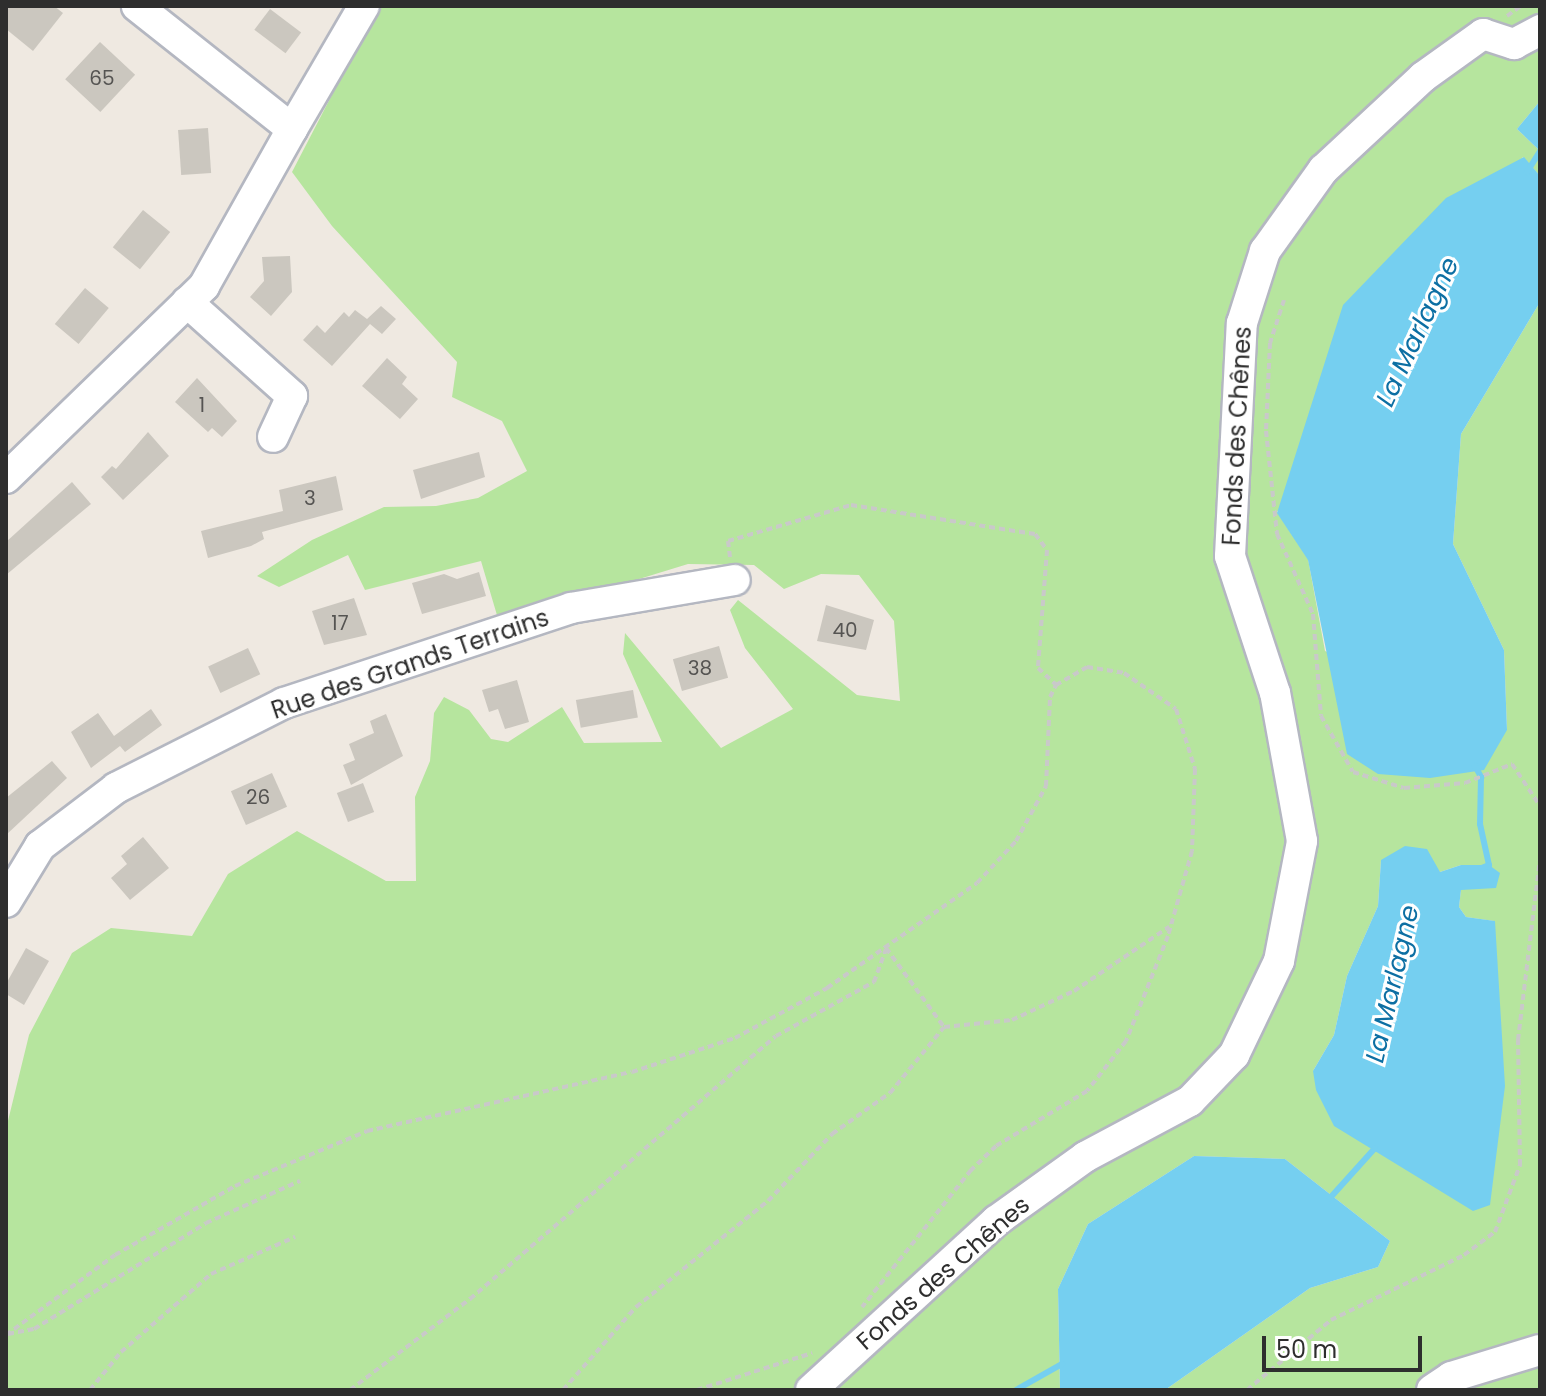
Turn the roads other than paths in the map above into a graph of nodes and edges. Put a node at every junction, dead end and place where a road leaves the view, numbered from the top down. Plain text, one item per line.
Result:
1 (137, 6) edge
2 (364, 6) edge
3 (1540, 30) edge
4 (292, 129) junction
5 (187, 302) junction
6 (273, 437) dead end
7 (6, 478) edge
8 (735, 580) road end
9 (6, 902) edge
10 (1540, 1350) edge
11 (811, 1390) edge
12 (1432, 1390) edge

1 - 4 street
2 - 4 street
3 - 11 street, Fonds des Chênes
4 - 5 street
5 - 6 street
5 - 7 street
8 - 9 street, Rue des Grands Terrains
10 - 12 street

